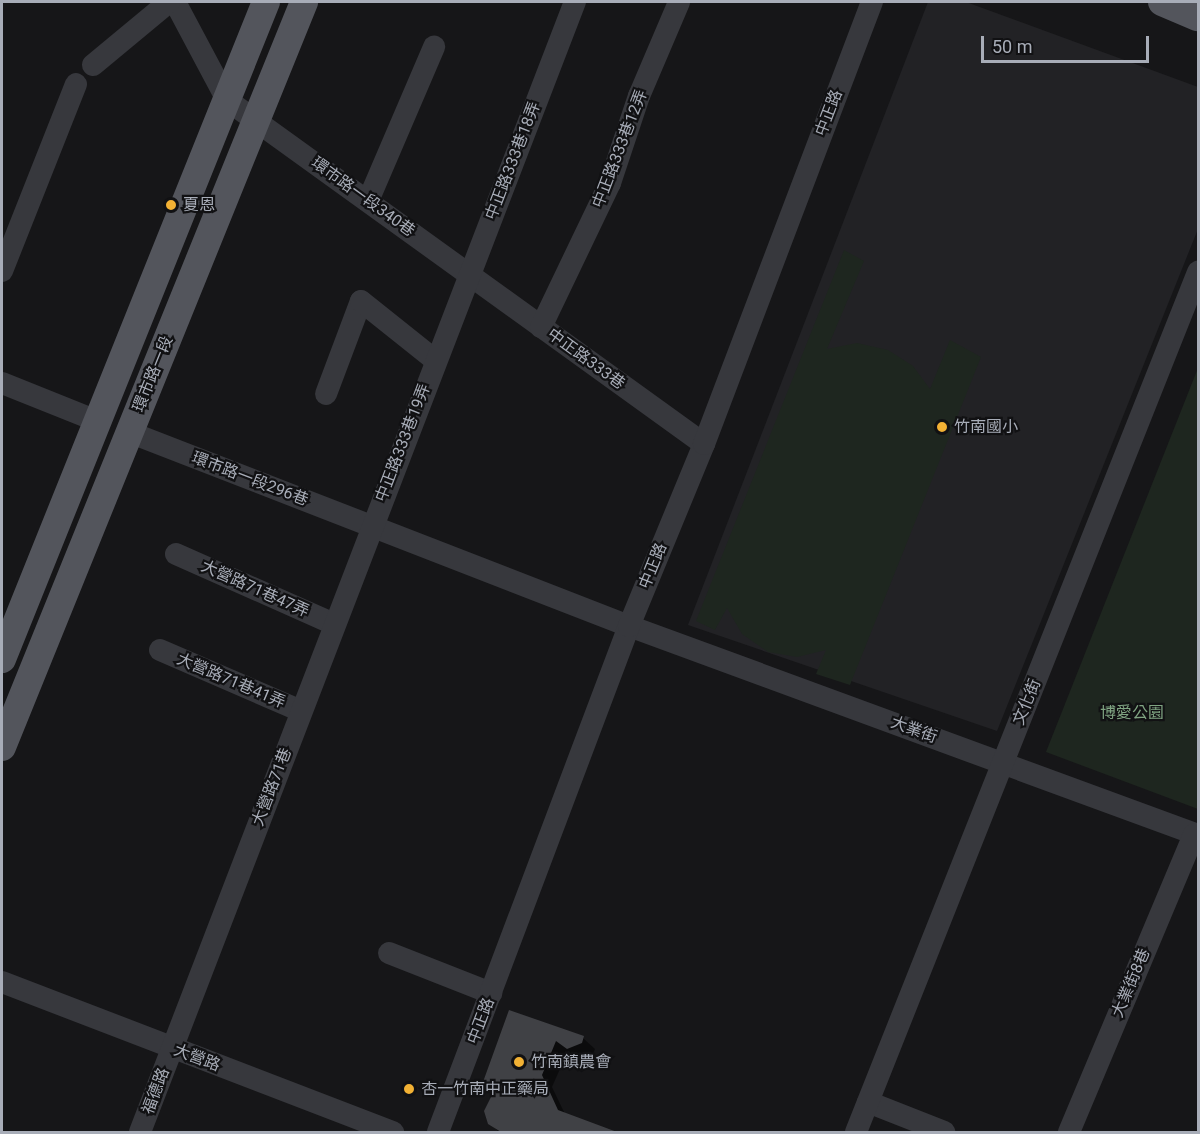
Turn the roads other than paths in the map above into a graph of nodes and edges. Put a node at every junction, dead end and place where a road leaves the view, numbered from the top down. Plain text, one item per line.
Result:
1 (169, 2) edge
2 (175, 2) edge
3 (266, 2) edge
4 (304, 2) edge
5 (575, 2) edge
6 (679, 2) edge
7 (872, 2) edge
8 (1162, 2) edge
9 (1198, 17) edge
10 (434, 47) dead end
11 (93, 65) dead end
12 (76, 84) dead end
13 (227, 100) junction
14 (258, 120) junction
15 (369, 201) junction
16 (2, 271) edge
17 (1198, 272) edge
18 (469, 275) junction
19 (542, 327) junction
20 (435, 360) junction
21 (2, 383) edge
22 (326, 394) dead end
23 (97, 421) junction
24 (129, 432) junction
25 (704, 444) junction
26 (372, 525) junction
27 (176, 554) dead end
28 (334, 624) junction
29 (629, 626) junction
30 (160, 651) dead end
31 (2, 659) edge
32 (301, 711) junction
33 (2, 747) edge
34 (1003, 762) junction
35 (1196, 835) edge
36 (389, 953) dead end
37 (2, 982) edge
38 (491, 993) junction
39 (172, 1049) junction
40 (868, 1102) junction
41 (140, 1132) edge
42 (393, 1132) edge
43 (438, 1132) edge
44 (856, 1132) edge
45 (944, 1132) edge
46 (1069, 1132) edge

1 - 11 street
2 - 13 street
3 - 13 main road, 環市路一段
4 - 14 main road, 環市路一段
5 - 18 street, 中正路333巷18弄
6 - 19 street, 中正路333巷12弄
7 - 25 street, 中正路
8 - 9 main road
10 - 15 street
12 - 16 street
13 - 14 street, 環市路一段340巷
13 - 23 main road, 環市路一段
14 - 15 street, 環市路一段340巷
14 - 24 main road, 環市路一段
15 - 18 street, 環市路一段340巷
17 - 34 street, 文化街
18 - 19 street, 中正路333巷
18 - 20 street, 中正路333巷19弄
19 - 25 street, 中正路333巷
20 - 22 street
20 - 26 street, 中正路333巷19弄
21 - 23 street
23 - 31 main road, 環市路一段
24 - 26 street, 環市路一段296巷
24 - 33 main road, 環市路一段
25 - 29 street, 中正路
26 - 28 street, 大營路71巷
26 - 29 street, 環市路一段296巷
27 - 28 street, 大營路71巷47弄
28 - 32 street, 大營路71巷
29 - 34 street, 大業街
29 - 38 street, 中正路
30 - 32 street, 大營路71巷41弄
32 - 39 street, 大營路71巷
34 - 35 street, 大業街
34 - 40 street, 文化街
35 - 46 street, 大業街8巷
36 - 38 street
37 - 39 street, 大營路
38 - 43 street, 中正路
39 - 41 street, 福德路
39 - 42 street, 大營路
40 - 44 street, 文化街
40 - 45 street

